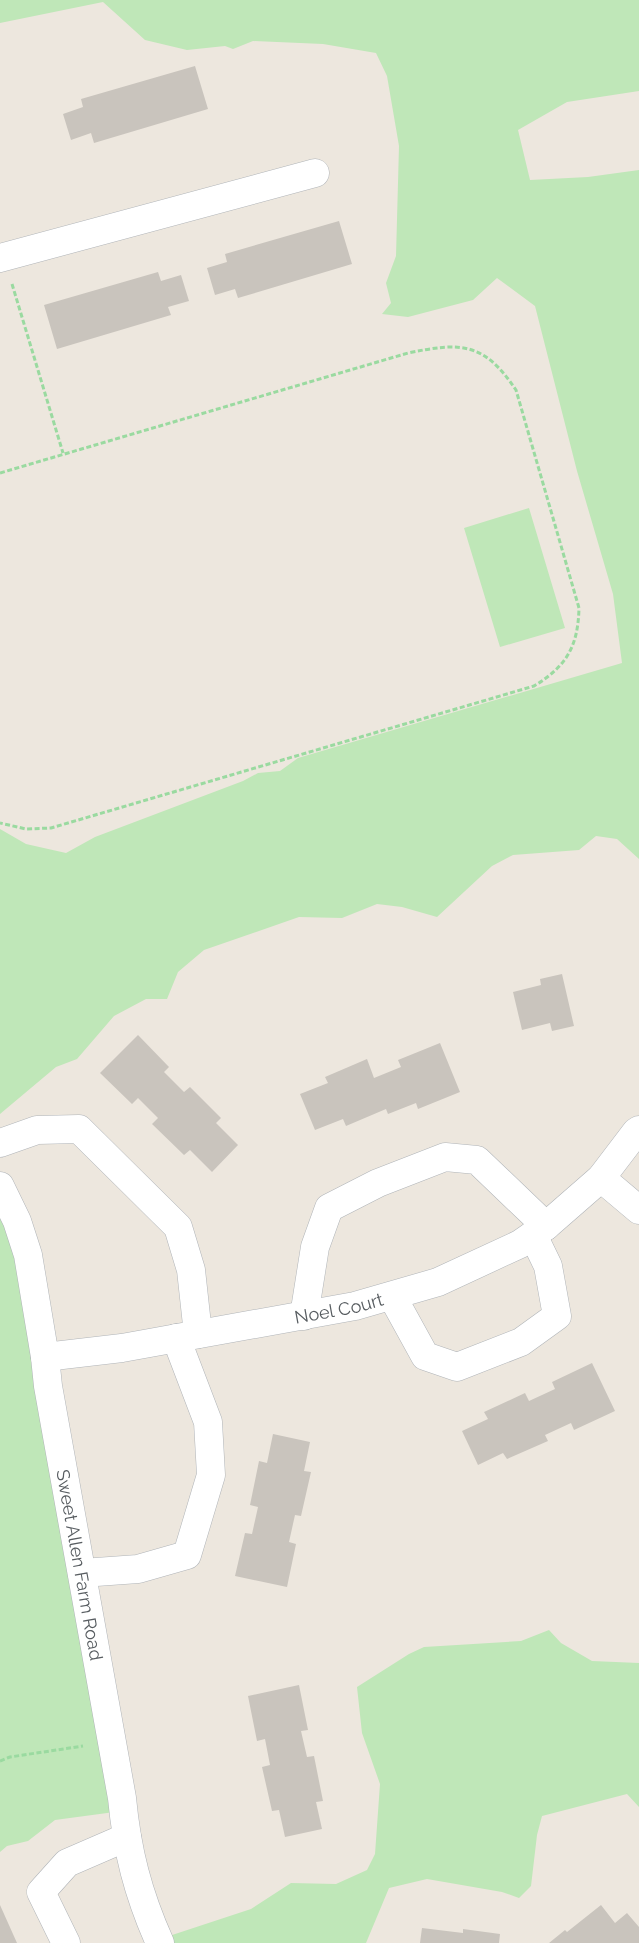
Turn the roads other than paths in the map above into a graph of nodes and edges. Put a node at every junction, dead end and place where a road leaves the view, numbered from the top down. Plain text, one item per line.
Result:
1 (316, 173) dead end
2 (2, 258) edge
3 (639, 1130) edge
4 (0, 1143) edge
5 (601, 1178) junction
6 (0, 1186) edge
7 (639, 1210) edge
8 (540, 1230) junction
9 (392, 1296) junction
10 (304, 1316) junction
11 (187, 1336) junction
12 (45, 1357) junction
13 (82, 1574) junction
14 (127, 1837) junction
15 (66, 1943) edge
16 (160, 1943) edge

1 - 2 street
3 - 5 street, Noel Court
4 - 11 street
5 - 7 street
5 - 8 street, Noel Court
6 - 12 street, Sweet Allen Farm Road
8 - 9 street, Noel Court
8 - 9 street
8 - 10 street
9 - 10 street, Noel Court
10 - 11 street, Noel Court
11 - 12 street, Noel Court
11 - 13 street
12 - 13 street, Sweet Allen Farm Road
13 - 14 street, Sweet Allen Farm Road
14 - 15 street
14 - 16 street, Sweet Allen Farm Road

